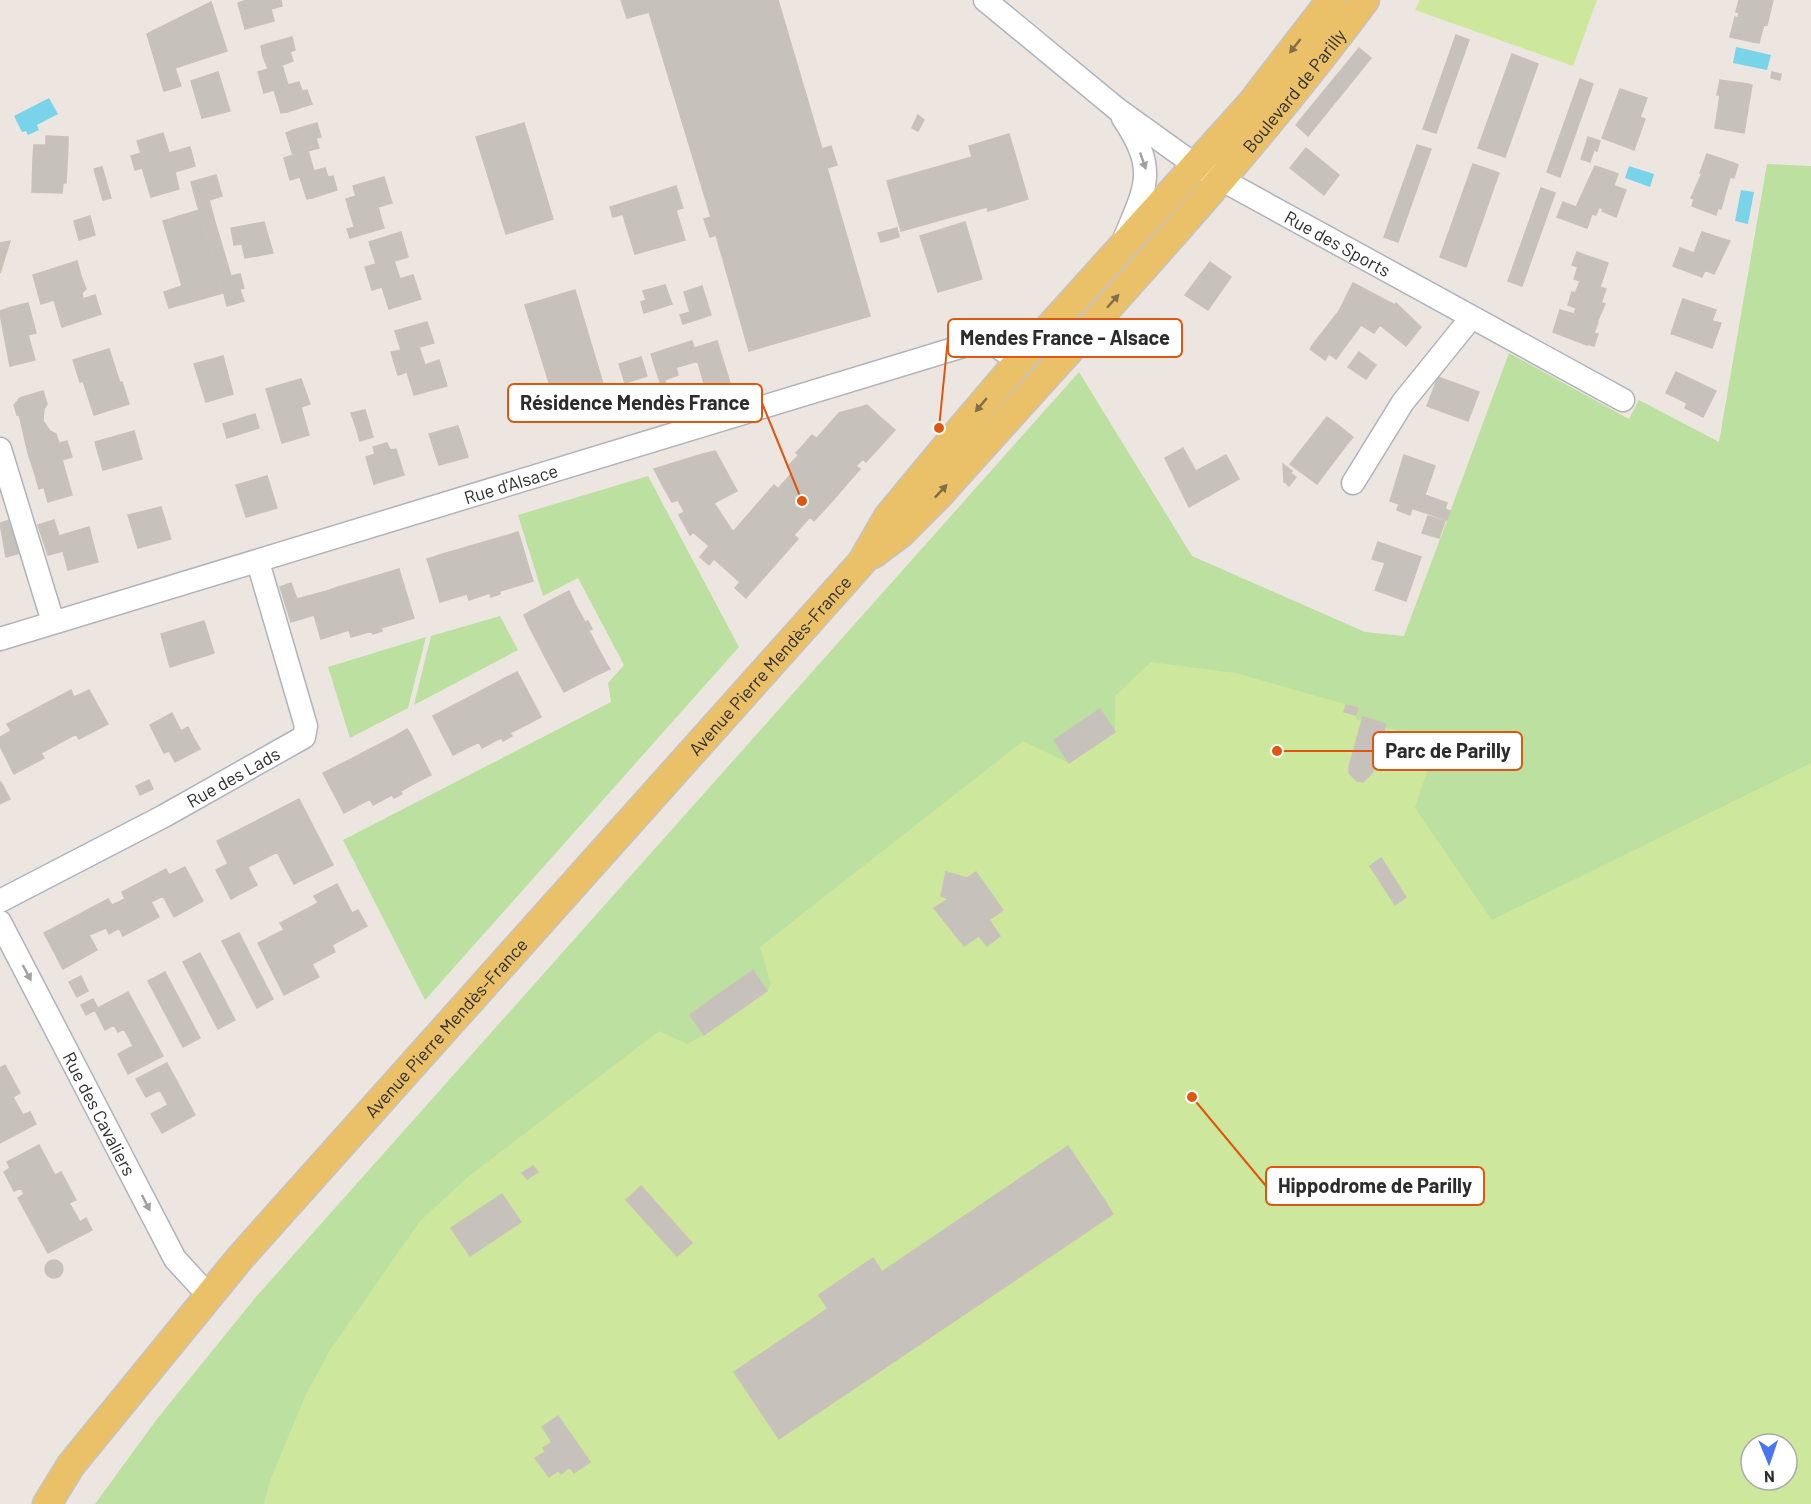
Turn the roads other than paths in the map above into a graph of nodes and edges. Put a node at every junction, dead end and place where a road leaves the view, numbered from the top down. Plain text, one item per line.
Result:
1 (985, 0) edge
2 (1331, 0) edge
3 (1365, 0) edge
4 (1117, 109) junction
5 (1207, 172) junction
6 (1121, 247) junction
7 (1471, 318) junction
8 (1019, 361) junction
9 (1623, 400) dead end
10 (0, 449) edge
11 (1353, 483) dead end
12 (894, 525) junction
13 (258, 562) junction
14 (53, 622) junction
15 (0, 639) edge
16 (0, 901) edge
17 (0, 922) edge
18 (210, 1297) junction
19 (47, 1504) edge

1 - 4 street, Rue des Sports
2 -> 5 main road, Boulevard de Parilly
3 - 5 main road, Boulevard de Parilly
4 - 5 street, Rue des Sports
4 -> 6 street
5 - 6 main road
5 - 7 street, Rue des Sports
12 -> 5 main road
6 - 8 main road
7 - 9 street, Rue des Sports
7 - 11 street
8 -> 12 main road
8 - 13 street, Rue d'Alsace
10 - 14 street
12 - 18 main road, Avenue Pierre Mendès-France
13 - 14 street, Rue d'Alsace
13 - 16 street, Rue des Lads
14 - 15 street, Rue d'Alsace
17 -> 18 street, Rue des Cavaliers
18 - 19 main road, Avenue Pierre Mendès-France

